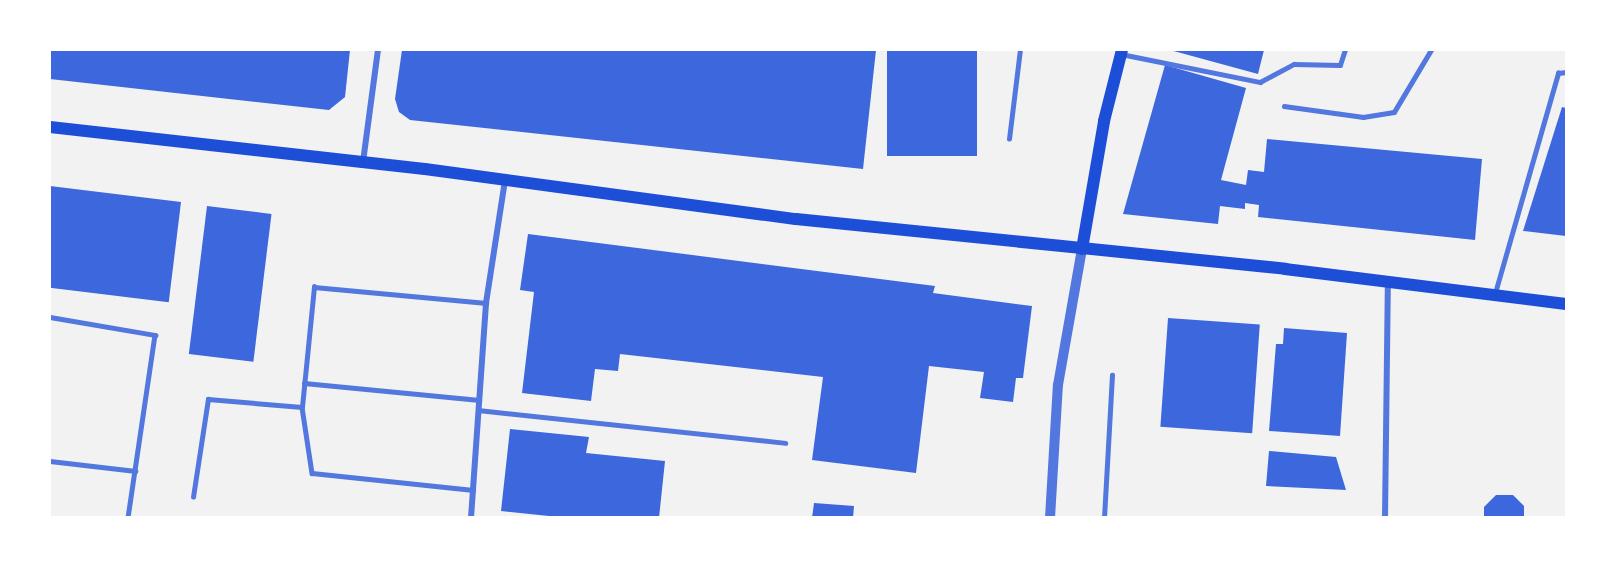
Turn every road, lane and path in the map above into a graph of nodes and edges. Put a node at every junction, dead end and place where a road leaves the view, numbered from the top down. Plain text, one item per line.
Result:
1 (378, 50) edge
2 (1020, 50) edge
3 (1345, 50) edge
4 (1431, 50) edge
5 (1122, 52) edge
6 (1566, 72) edge
7 (1284, 106) dead end
8 (50, 127) edge
9 (1009, 139) dead end
10 (363, 162) junction
11 (505, 180) junction
12 (1082, 249) junction
13 (1388, 282) junction
14 (1494, 295) junction
15 (486, 303) junction
16 (1566, 304) edge
17 (50, 317) edge
18 (1112, 375) dead end
19 (304, 383) junction
20 (479, 400) junction
21 (302, 407) junction
22 (478, 410) junction
23 (785, 443) dead end
24 (50, 461) edge
25 (135, 471) junction
26 (473, 490) junction
27 (193, 497) dead end
28 (128, 518) edge
29 (471, 518) edge
30 (1050, 518) edge
31 (1104, 518) edge
32 (1385, 518) edge

1 - 10 street
2 - 9 lane
3 - 5 lane
4 - 7 lane
5 - 12 main road
6 - 14 lane
8 - 10 main road
10 - 11 main road
11 - 12 main road
11 - 15 street
12 - 13 main road
12 - 30 street
13 - 14 main road
13 - 32 street
14 - 16 main road
15 - 19 lane
15 - 20 street
17 - 25 lane
18 - 31 lane
19 - 20 lane
19 - 21 lane
20 - 22 street
21 - 26 lane
21 - 27 lane
22 - 23 lane
22 - 26 street
24 - 25 lane
25 - 28 lane
26 - 29 street

